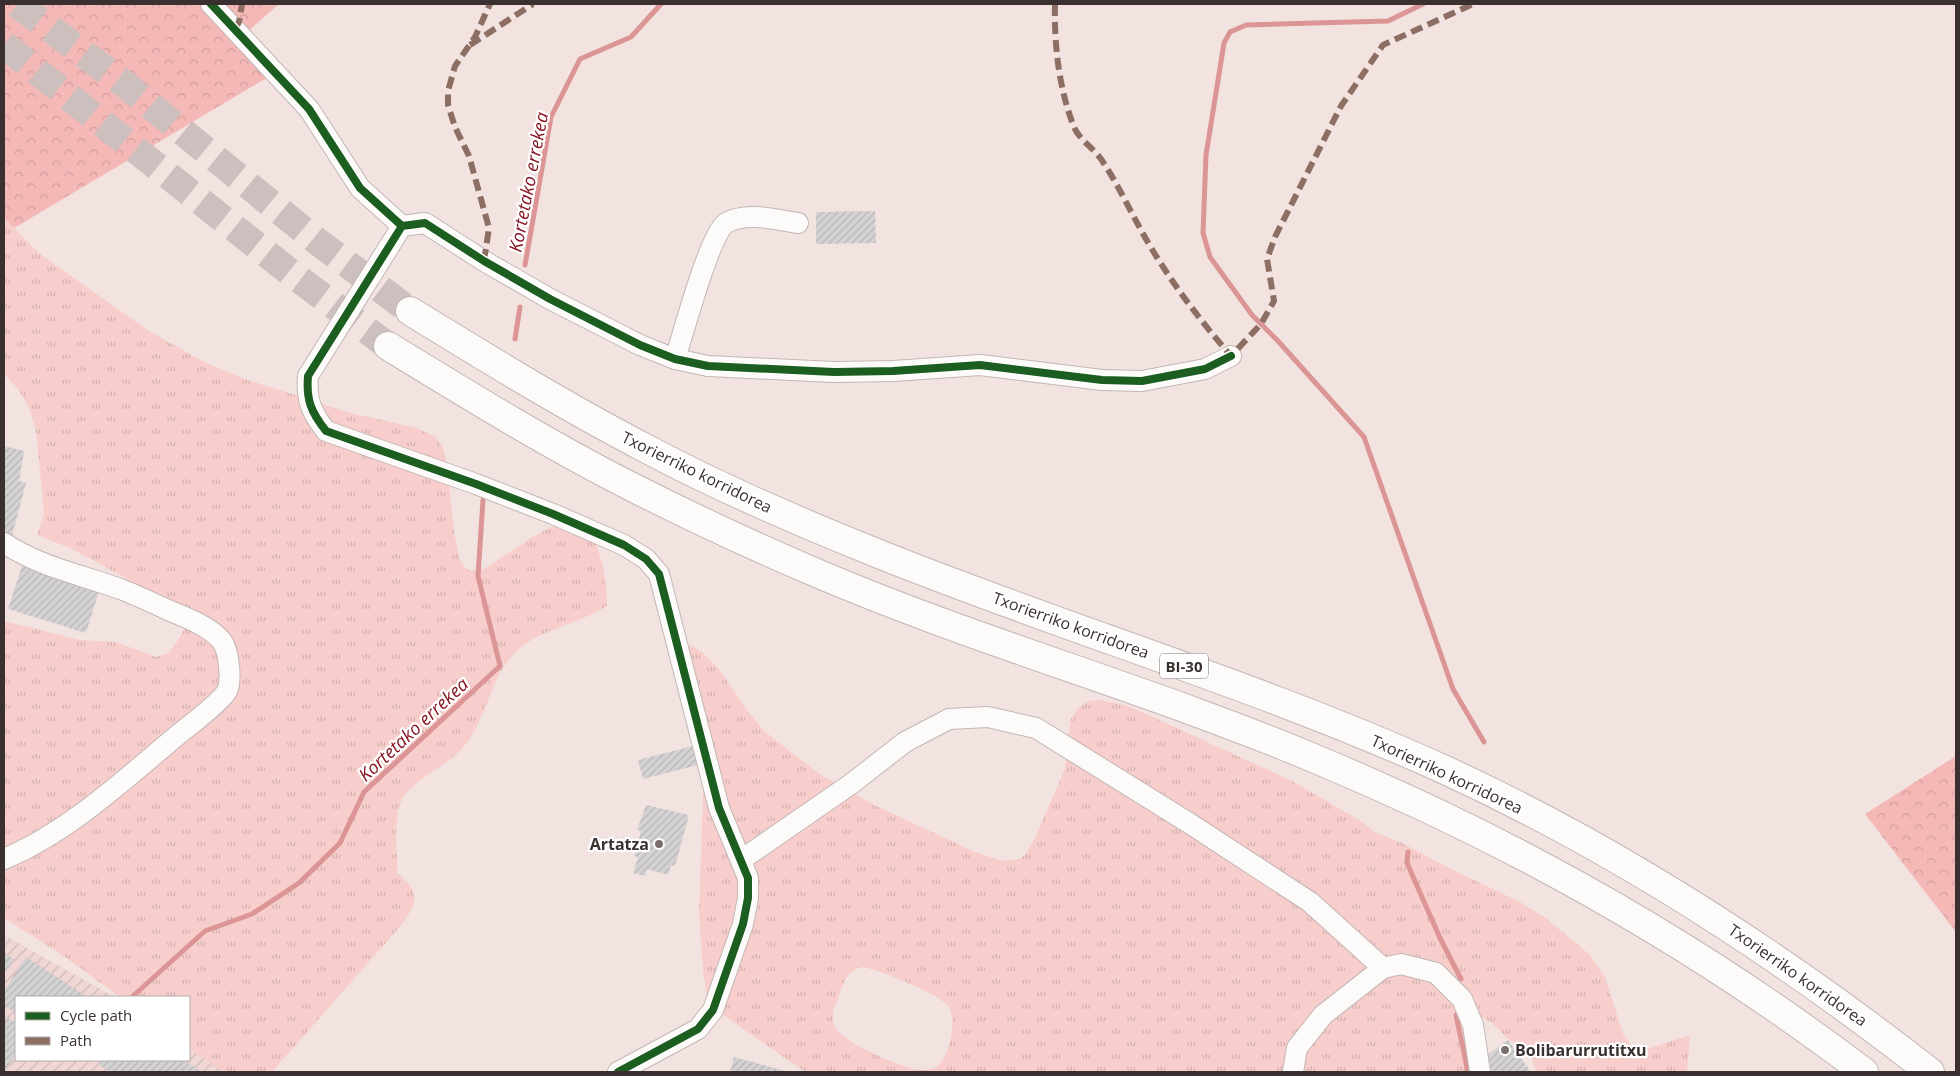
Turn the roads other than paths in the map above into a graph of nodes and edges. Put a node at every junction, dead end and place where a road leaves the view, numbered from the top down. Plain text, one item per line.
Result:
1 (211, 4) edge
2 (798, 223) dead end
3 (402, 226) junction
4 (410, 312) tunnel mouth
5 (388, 346) tunnel mouth
6 (1230, 356) dead end
7 (675, 359) junction
8 (4, 543) edge
9 (4, 858) edge
10 (741, 860) junction
11 (1382, 968) junction
12 (618, 1072) edge
13 (1293, 1072) edge
14 (1480, 1072) edge
15 (1864, 1072) edge
16 (1930, 1072) edge

1 - 3 street
2 - 7 street
3 - 7 street
3 - 10 street
4 - 16 highway, Txorierriko korridorea / BI-30
5 - 15 highway, BI-30
6 - 7 street
8 - 9 street
10 - 11 street
10 - 12 street
11 - 13 street
11 - 14 street

